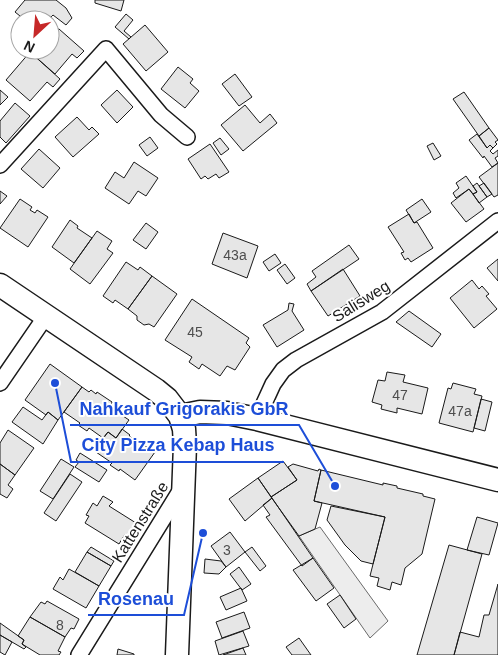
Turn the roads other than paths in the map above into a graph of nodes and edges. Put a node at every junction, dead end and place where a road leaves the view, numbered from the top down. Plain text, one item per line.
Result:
1 (187, 137) dead end
2 (0, 166) edge
3 (498, 221) edge
4 (0, 285) edge
5 (46, 316) junction
6 (0, 383) edge
7 (180, 416) junction
8 (257, 419) junction
9 (498, 480) edge
10 (184, 484) junction
11 (79, 655) edge
12 (177, 655) edge

1 - 2 street
3 - 8 street, Salisweg
4 - 5 main road
5 - 6 street
5 - 7 main road
7 - 8 main road
7 - 10 main road
8 - 9 main road
10 - 11 street, Kattenstraße
10 - 12 main road

